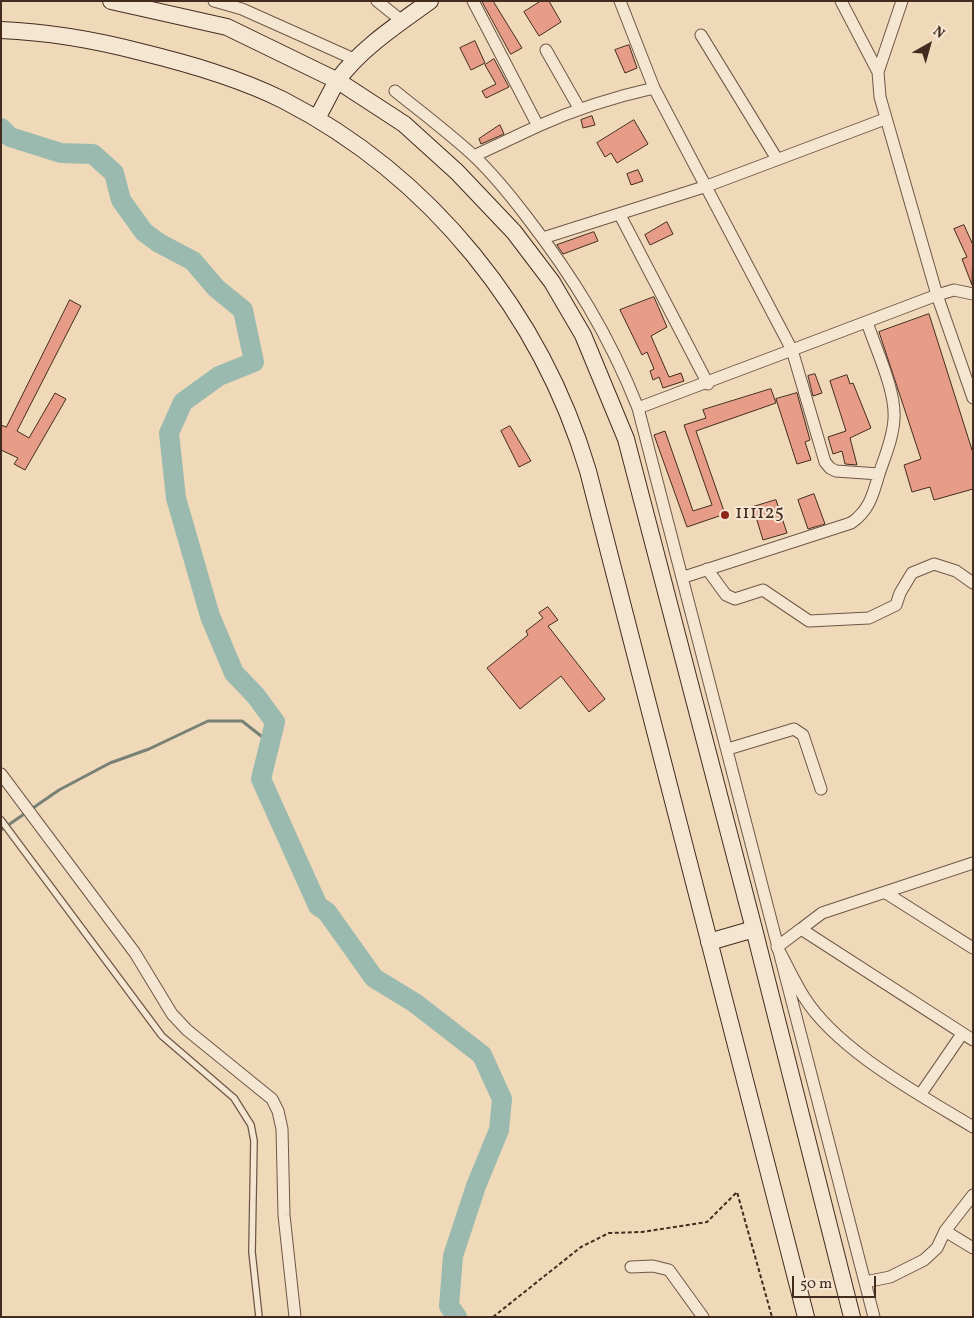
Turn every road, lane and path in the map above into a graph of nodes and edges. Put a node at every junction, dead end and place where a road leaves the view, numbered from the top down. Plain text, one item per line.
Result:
1 (111, 1) edge
2 (214, 1) edge
3 (377, 1) edge
4 (430, 1) edge
5 (473, 1) edge
6 (620, 1) edge
7 (841, 1) edge
8 (902, 1) edge
9 (402, 21) junction
10 (1, 30) edge
11 (701, 35) dead end
12 (546, 50) dead end
13 (356, 60) junction
14 (878, 72) junction
15 (338, 81) junction
16 (654, 88) junction
17 (395, 90) dead end
18 (579, 108) junction
19 (317, 118) junction
20 (885, 119) junction
21 (538, 126) junction
22 (474, 156) junction
23 (777, 159) junction
24 (707, 186) junction
25 (620, 215) junction
26 (543, 238) junction
27 (973, 294) edge
28 (937, 295) junction
29 (867, 322) junction
30 (792, 350) junction
31 (708, 384) junction
32 (973, 398) edge
33 (638, 408) junction
34 (879, 474) junction
35 (707, 569) junction
36 (684, 577) junction
37 (973, 583) edge
38 (728, 749) junction
39 (1, 774) edge
40 (821, 789) dead end
41 (1, 820) edge
42 (973, 863) edge
43 (886, 892) junction
44 (754, 929) junction
45 (800, 929) junction
46 (709, 942) junction
47 (777, 947) junction
48 (973, 948) edge
49 (970, 1037) edge
50 (920, 1095) junction
51 (973, 1127) edge
52 (973, 1195) edge
53 (945, 1231) junction
54 (973, 1248) edge
55 (631, 1266) dead end
56 (865, 1282) junction
57 (259, 1317) edge
58 (295, 1317) edge
59 (493, 1317) edge
60 (703, 1317) edge
61 (772, 1317) edge
62 (806, 1317) edge
63 (852, 1317) edge
64 (874, 1317) edge

1 - 15 main road
2 - 13 street
3 - 9 street
4 - 9 main road
5 - 21 street
6 - 16 street
7 - 14 street
8 - 14 street
9 - 13 main road
10 - 19 main road
11 - 23 street
12 - 18 street
13 - 15 main road
14 - 20 street
15 - 19 main road
15 - 44 main road
16 - 18 street
16 - 24 street
17 - 22 street
18 - 21 street
19 - 46 main road
20 - 23 street
20 - 28 street
21 - 22 street
22 - 26 street
23 - 24 street
24 - 25 street
24 - 30 street
25 - 26 street
25 - 31 street
26 - 33 street
27 - 28 street
28 - 29 street
28 - 32 street
29 - 30 street
29 - 34 street
30 - 31 street
30 - 34 street
31 - 33 street
33 - 36 street
34 - 35 street
35 - 36 street
35 - 37 street
36 - 38 street
38 - 40 street
38 - 47 street
39 - 58 street
41 - 57 lane
42 - 43 street
43 - 45 street
43 - 48 street
44 - 46 main road
44 - 63 main road
45 - 47 street
45 - 49 street
46 - 62 main road
47 - 50 street
47 - 56 street
49 - 50 street
50 - 51 street
52 - 53 street
53 - 54 street
53 - 56 street
55 - 60 street
56 - 64 street
59 - 61 path

